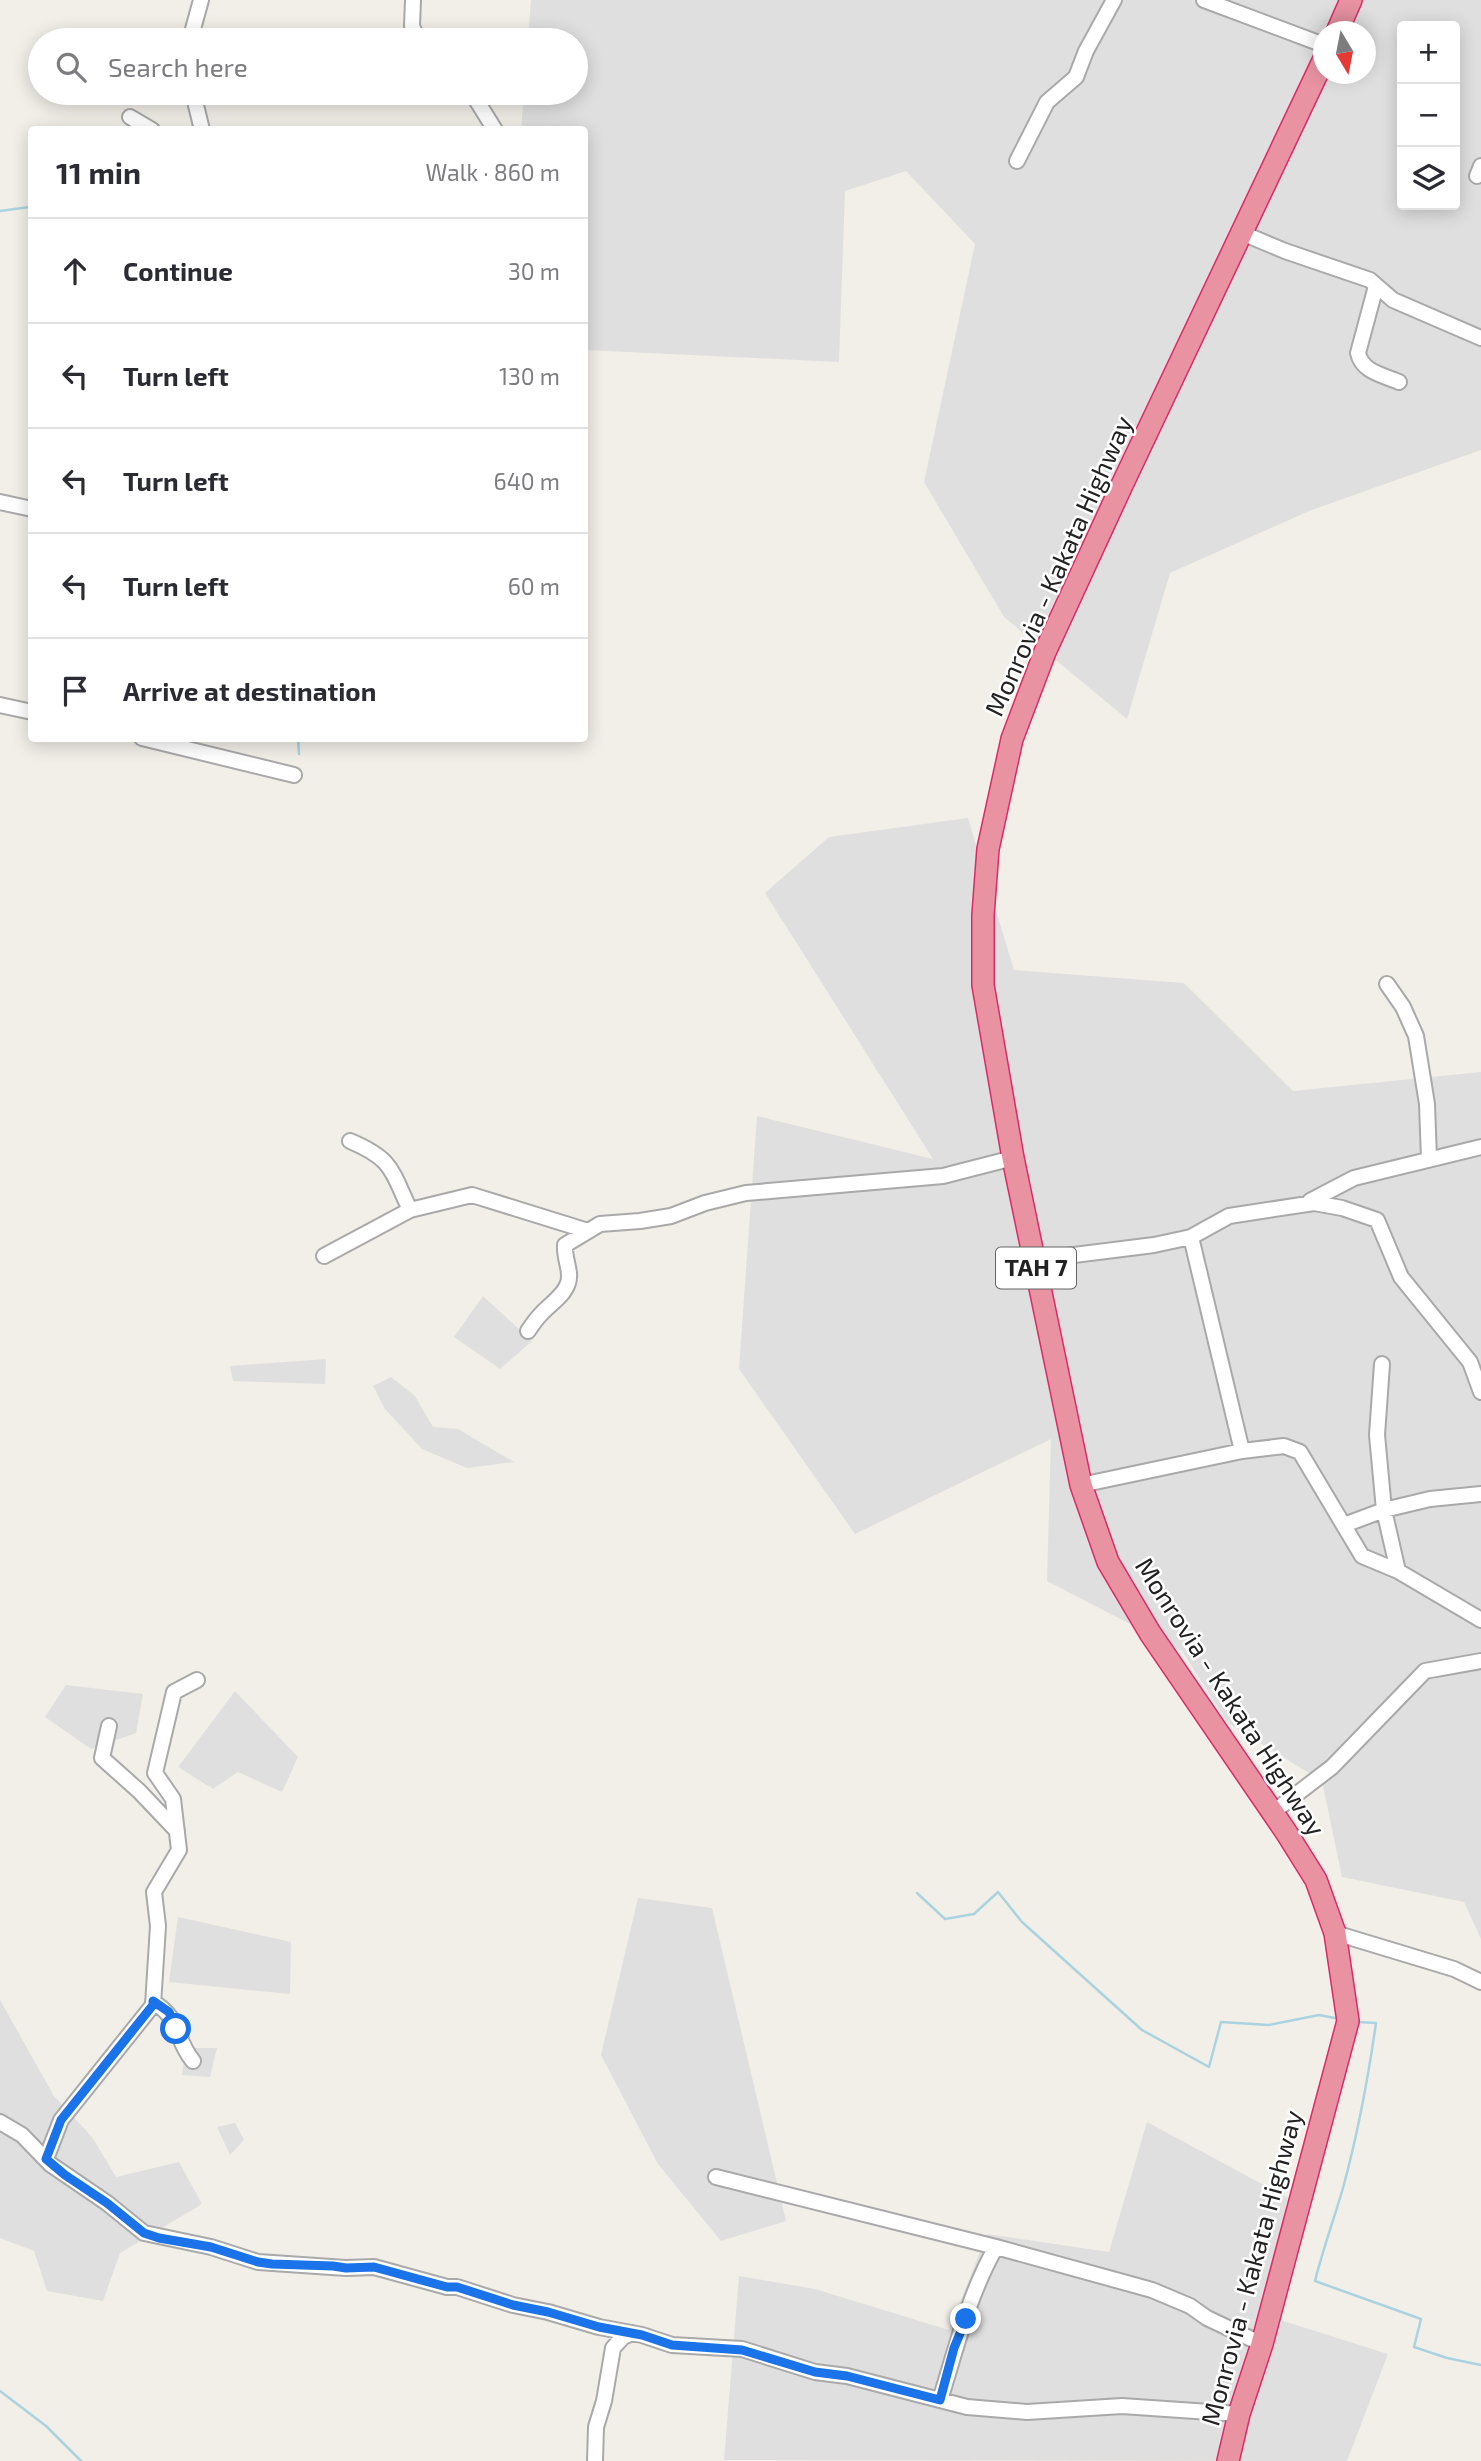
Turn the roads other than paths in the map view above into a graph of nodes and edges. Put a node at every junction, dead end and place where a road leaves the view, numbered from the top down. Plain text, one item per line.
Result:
1 (201, 0) edge
2 (413, 0) edge
3 (1114, 0) edge
4 (1204, 0) edge
5 (1351, 0) edge
6 (1341, 21) edge
7 (193, 28) edge
8 (413, 28) edge
9 (1313, 41) edge
10 (1313, 82) edge
11 (196, 105) edge
12 (479, 105) edge
13 (130, 117) dead end
14 (145, 126) edge
15 (201, 126) edge
16 (493, 126) edge
17 (1017, 162) dead end
18 (1242, 233) junction
19 (1376, 286) junction
20 (1481, 338) edge
21 (1399, 382) dead end
22 (0, 502) edge
23 (28, 508) edge
24 (0, 705) edge
25 (28, 711) edge
26 (158, 742) edge
27 (294, 775) dead end
28 (1387, 984) dead end
29 (350, 1141) dead end
30 (1481, 1147) edge
31 (1013, 1158) junction
32 (1429, 1159) junction
33 (1310, 1201) dead end
34 (410, 1210) junction
35 (588, 1231) junction
36 (1191, 1237) junction
37 (324, 1256) dead end
38 (1034, 1260) junction
39 (528, 1331) dead end
40 (1382, 1364) dead end
41 (1475, 1364) edge
42 (1481, 1392) edge
43 (1242, 1451) junction
44 (1082, 1485) junction
45 (1481, 1494) edge
46 (1384, 1510) junction
47 (1344, 1525) junction
48 (1398, 1571) junction
49 (1481, 1620) edge
50 (1481, 1661) edge
51 (197, 1680) dead end
52 (109, 1726) dead end
53 (1272, 1813) junction
54 (177, 1832) junction
55 (1335, 1933) junction
56 (1481, 1982) edge
57 (153, 2001) junction
58 (193, 2061) dead end
59 (0, 2122) edge
60 (46, 2159) junction
61 (716, 2177) dead end
62 (996, 2247) junction
63 (632, 2333) junction
64 (1262, 2344) junction
65 (940, 2400) junction
66 (1239, 2414) junction
67 (595, 2461) edge
68 (1228, 2461) edge

1 - 7 street
2 - 8 street
3 - 17 street
4 - 9 street
5 - 6 highway
10 - 18 highway, Monrovia - Kakata Highway / TAH 7
11 - 15 street
12 - 16 street
13 - 14 street
18 - 19 street
18 - 31 highway, Monrovia - Kakata Highway / TAH 7
19 - 20 street
19 - 21 street
22 - 23 street
24 - 25 street
26 - 27 street
28 - 32 street
29 - 34 street
30 - 32 street
31 - 35 street
31 - 38 highway, Monrovia - Kakata Highway / TAH 7
32 - 33 street
34 - 35 street
34 - 37 street
35 - 39 street
36 - 38 street
36 - 41 street
36 - 43 street
38 - 44 highway, Monrovia - Kakata Highway / TAH 7
40 - 46 street
41 - 42 street
43 - 44 street
43 - 47 street
44 - 53 highway, Monrovia - Kakata Highway / TAH 7
45 - 46 street
46 - 47 street
46 - 48 street
47 - 48 street
48 - 49 street
50 - 53 street
51 - 54 street
52 - 54 street
53 - 55 highway, Monrovia - Kakata Highway / TAH 7
54 - 57 street
55 - 56 street
55 - 64 highway, Monrovia - Kakata Highway / TAH 7
57 - 58 street
57 - 60 street
59 - 60 street
60 - 63 street
61 - 62 street
62 - 64 street
62 - 65 street
63 - 65 street
63 - 67 street
64 - 66 highway, Monrovia - Kakata Highway / TAH 7
65 - 66 street
66 - 68 highway, Monrovia - Kakata Highway / TAH 7

